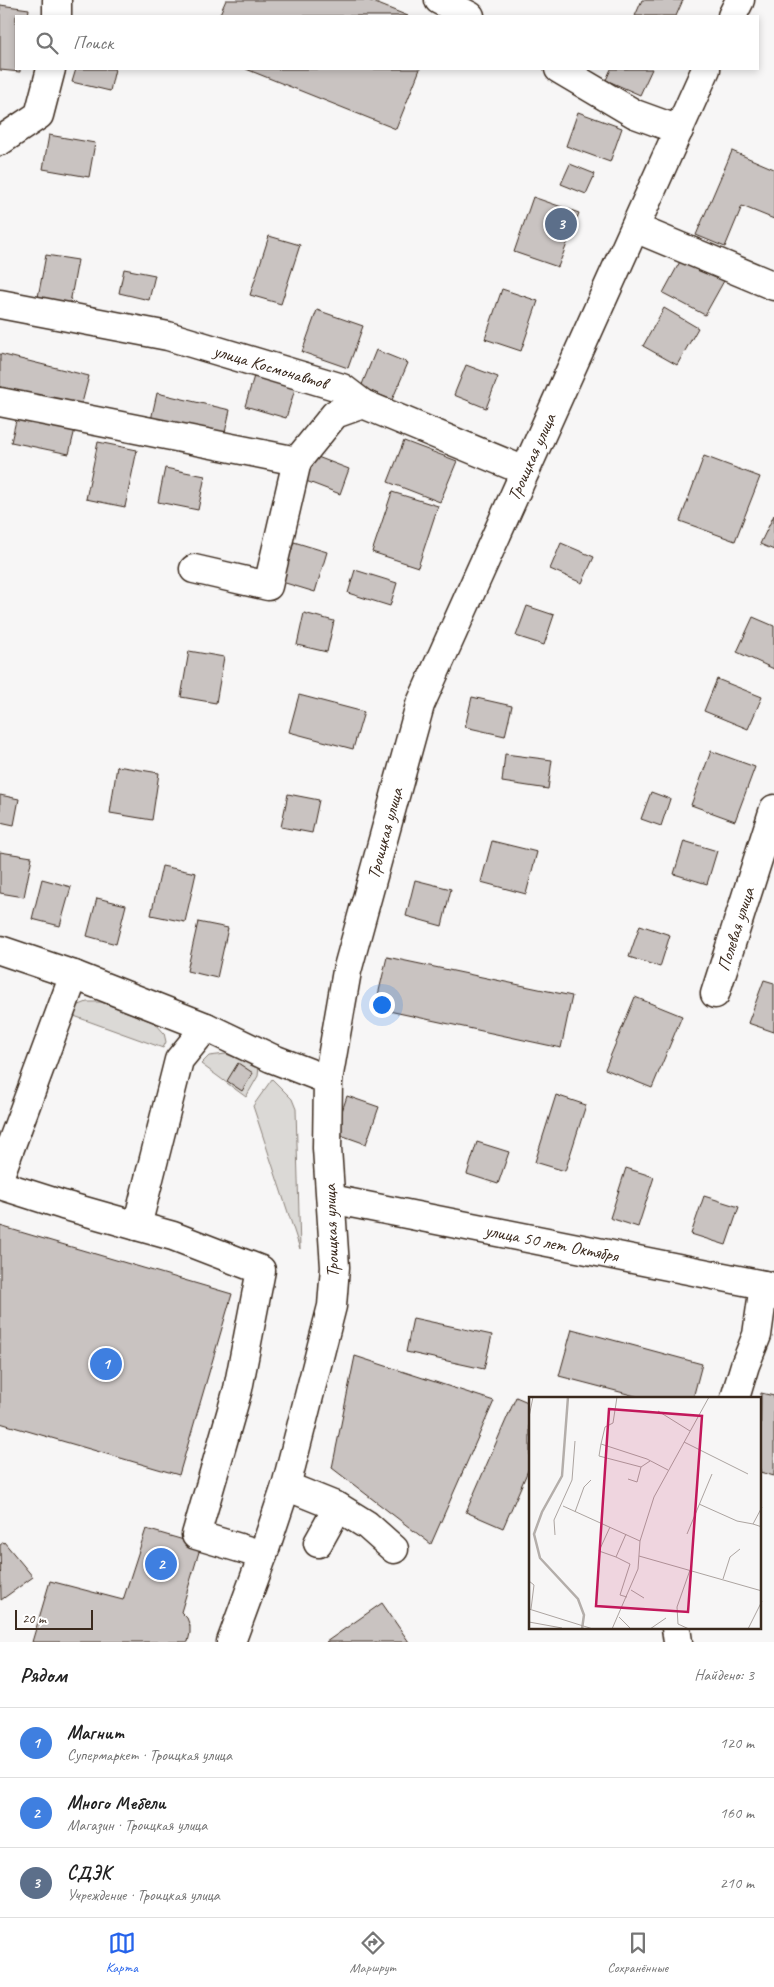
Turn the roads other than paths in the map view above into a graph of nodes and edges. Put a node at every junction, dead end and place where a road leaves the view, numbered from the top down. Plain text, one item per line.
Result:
1 (57, 0) edge
2 (439, 0) edge
3 (740, 0) edge
4 (57, 15) edge
5 (468, 15) edge
6 (732, 15) edge
7 (51, 70) edge
8 (561, 70) edge
9 (706, 70) edge
10 (679, 130) junction
11 (0, 141) edge
12 (635, 228) junction
13 (774, 286) edge
14 (0, 304) edge
15 (0, 402) edge
16 (363, 404) junction
17 (297, 461) junction
18 (525, 471) junction
19 (194, 569) dead end
20 (774, 809) edge
21 (0, 950) edge
22 (74, 975) junction
23 (715, 994) dead end
24 (206, 1027) junction
25 (328, 1080) junction
26 (0, 1176) edge
27 (0, 1185) edge
28 (331, 1199) junction
29 (137, 1226) junction
30 (769, 1286) edge
31 (734, 1397) edge
32 (286, 1486) junction
33 (338, 1507) junction
34 (318, 1543) dead end
35 (394, 1549) dead end
36 (263, 1555) junction
37 (231, 1642) edge

1 - 4 main road
2 - 5 main road
3 - 6 main road
7 - 11 main road
8 - 10 main road
9 - 10 main road, Троицкая улица
10 - 12 main road, Троицкая улица
12 - 13 main road
12 - 18 main road, Троицкая улица
14 - 16 main road, улица Космонавтов
15 - 17 main road
16 - 17 main road
16 - 18 main road, улица Космонавтов
17 - 19 main road
18 - 25 main road, Троицкая улица
20 - 23 main road, Полевая улица
21 - 22 main road
22 - 24 main road
22 - 26 main road
24 - 25 main road
24 - 29 main road
25 - 28 main road, Троицкая улица
27 - 29 main road
28 - 30 main road, улица 50 лет Октября
28 - 32 main road, Троицкая улица
29 - 36 main road
30 - 31 main road
32 - 33 main road
32 - 36 main road, Троицкая улица
33 - 34 main road
33 - 35 main road
36 - 37 main road, Троицкая улица

